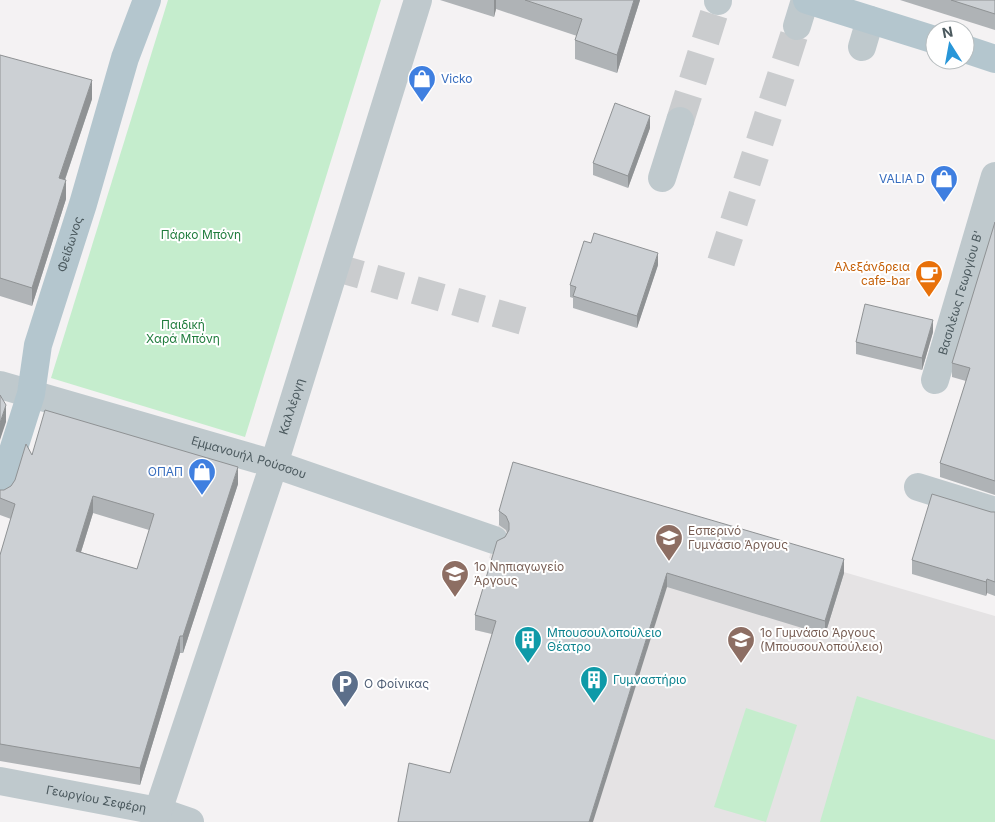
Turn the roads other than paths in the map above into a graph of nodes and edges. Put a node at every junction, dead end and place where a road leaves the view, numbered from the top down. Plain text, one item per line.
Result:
1 (147, 0) edge
2 (418, 0) edge
3 (806, 0) edge
4 (870, 20) junction
5 (797, 26) tunnel mouth
6 (925, 37) edge
7 (862, 47) dead end
8 (975, 52) edge
9 (995, 59) edge
10 (680, 120) tunnel mouth
11 (995, 176) edge
12 (662, 178) dead end
13 (935, 380) dead end
14 (0, 385) edge
15 (31, 394) junction
16 (274, 464) junction
17 (918, 486) dead end
18 (0, 492) edge
19 (995, 511) edge
20 (494, 540) dead end
21 (0, 781) edge
22 (158, 811) junction
23 (190, 822) edge

1 - 15 main road, Φείδωνος
2 - 16 street, Καλλέργη
3 - 4 main road
3 - 5 street
4 - 6 main road
4 - 7 street
8 - 9 main road
10 - 12 street
11 - 13 street, Βασιλέως Γεωργίου Β'
14 - 15 street, Εμμανουήλ Ρούσσου
15 - 16 street, Εμμανουήλ Ρούσσου
15 - 18 main road, Φείδωνος
16 - 20 street, Εμμανουήλ Ρούσσου
16 - 22 street, Καλλέργη
17 - 19 street
21 - 22 street, Γεωργίου Σεφέρη
22 - 23 street, Γεωργίου Σεφέρη

